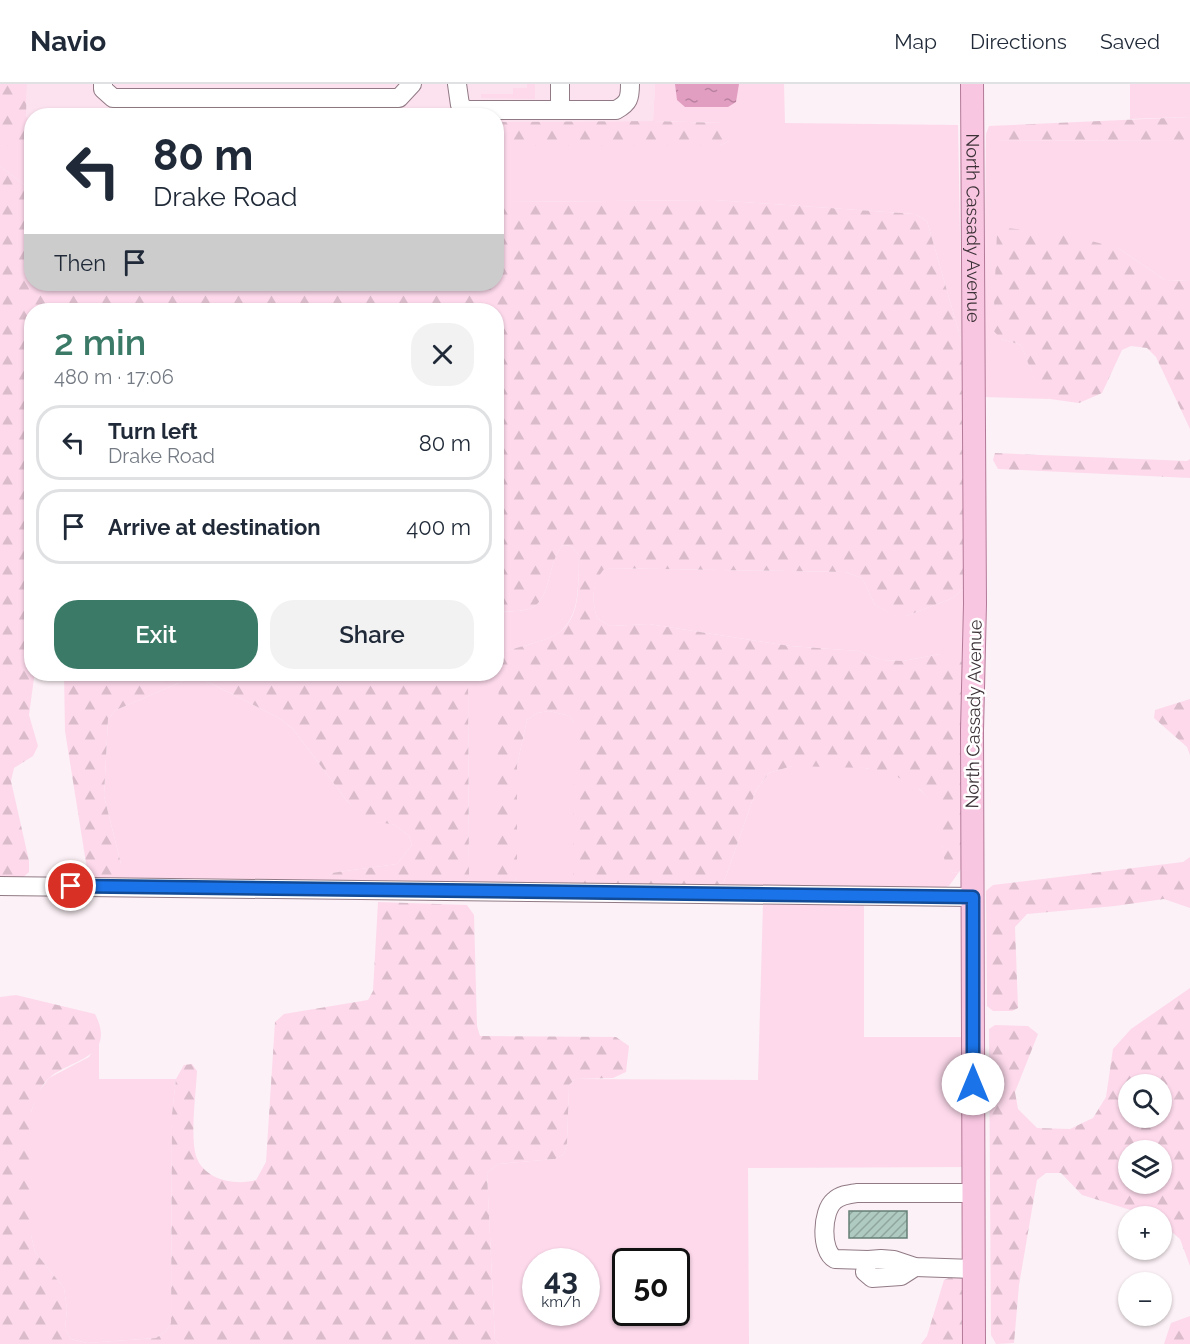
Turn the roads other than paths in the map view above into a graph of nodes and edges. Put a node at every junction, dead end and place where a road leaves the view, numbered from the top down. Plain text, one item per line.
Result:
1 (103, 84) edge
2 (412, 84) edge
3 (457, 84) edge
4 (560, 84) edge
5 (630, 84) edge
6 (972, 84) edge
7 (213, 91) edge
8 (464, 108) edge
9 (504, 110) edge
10 (560, 110) junction
11 (0, 886) edge
12 (973, 897) junction
13 (974, 1193) junction
14 (974, 1269) junction
15 (974, 1344) edge

1 - 7 street
2 - 7 street
3 - 8 street
4 - 10 street
5 - 10 street
6 - 12 main road, North Cassady Avenue
9 - 10 street
11 - 12 street
12 - 13 main road, North Cassady Avenue
13 - 14 main road, North Cassady Avenue
13 - 14 street
14 - 15 main road, North Cassady Avenue

